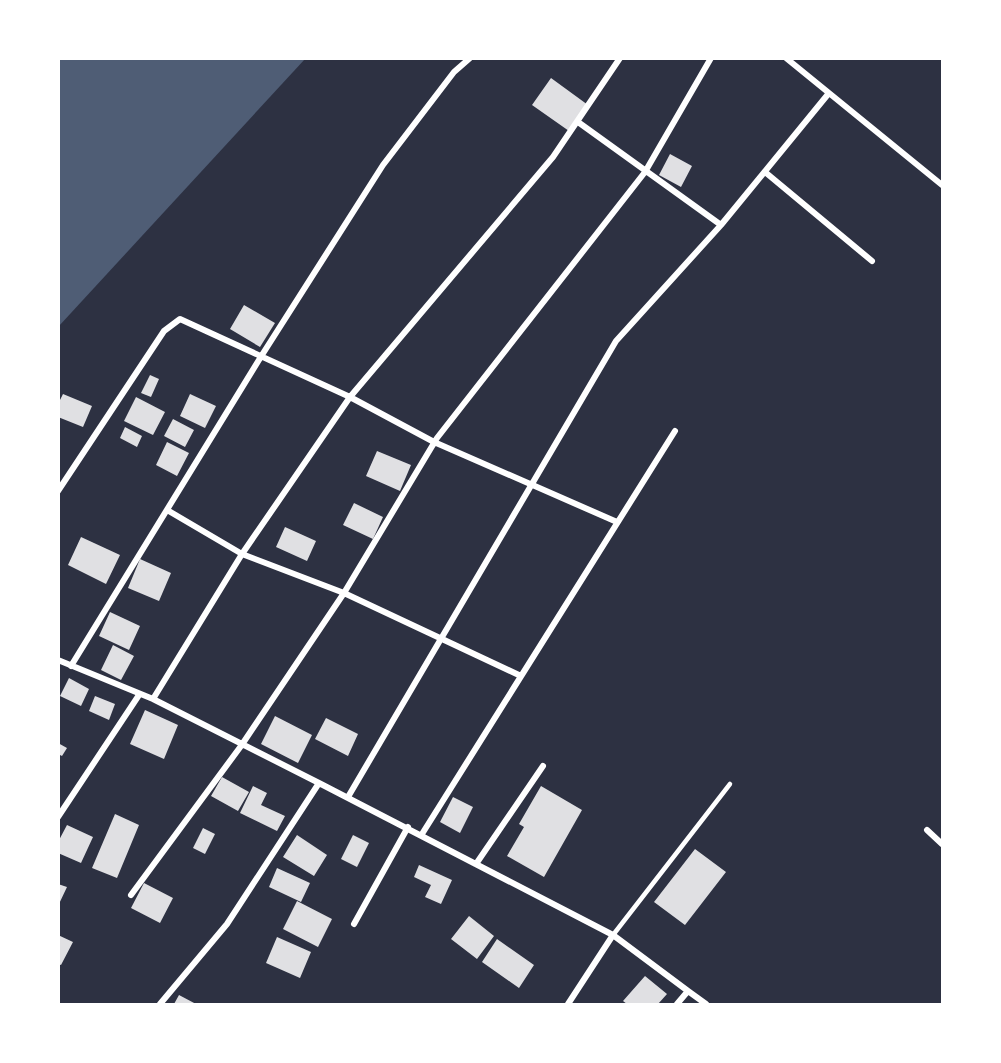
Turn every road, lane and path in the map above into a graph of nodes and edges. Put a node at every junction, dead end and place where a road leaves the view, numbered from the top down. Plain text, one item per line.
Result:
1 (470, 58) edge
2 (620, 58) edge
3 (711, 58) edge
4 (786, 58) edge
5 (829, 93) junction
6 (578, 122) junction
7 (645, 172) junction
8 (765, 172) junction
9 (942, 184) edge
10 (721, 225) junction
11 (872, 261) dead end
12 (262, 355) junction
13 (350, 397) junction
14 (675, 431) dead end
15 (434, 442) junction
16 (530, 484) junction
17 (58, 491) edge
18 (167, 510) junction
19 (617, 522) junction
20 (242, 554) junction
21 (344, 593) junction
22 (441, 639) junction
23 (58, 660) edge
24 (71, 666) junction
25 (521, 676) junction
26 (139, 695) junction
27 (153, 699) junction
28 (242, 746) junction
29 (543, 766) dead end
30 (319, 783) junction
31 (730, 784) dead end
32 (348, 797) junction
33 (58, 817) edge
34 (408, 827) junction
35 (927, 830) dead end
36 (422, 834) junction
37 (942, 844) edge
38 (476, 864) junction
39 (131, 895) dead end
40 (354, 924) dead end
41 (613, 935) junction
42 (687, 991) junction
43 (160, 1005) edge
44 (568, 1005) edge
45 (677, 1005) edge
46 (706, 1005) edge

1 - 12 street
2 - 6 street
3 - 7 street
4 - 5 street
5 - 8 street
5 - 9 street
6 - 7 street
6 - 13 street
7 - 10 street
7 - 15 street
8 - 10 street
8 - 11 street
10 - 16 street
12 - 13 street
12 - 17 street
12 - 18 street
13 - 15 street
13 - 20 street
14 - 19 street
15 - 16 street
15 - 21 street
16 - 19 street
16 - 22 street
18 - 20 street
18 - 24 street
19 - 25 street
20 - 21 street
20 - 27 street
21 - 22 street
21 - 28 street
22 - 25 street
22 - 32 street
23 - 24 street
24 - 26 street
25 - 36 street
26 - 27 street
26 - 33 street
27 - 28 street
28 - 30 street
28 - 39 street
29 - 38 street
30 - 32 street
30 - 43 street
31 - 41 lane
32 - 34 street
34 - 36 street
34 - 40 street
35 - 37 street
36 - 38 street
38 - 41 street
41 - 42 street
41 - 44 street
42 - 45 street
42 - 46 street

